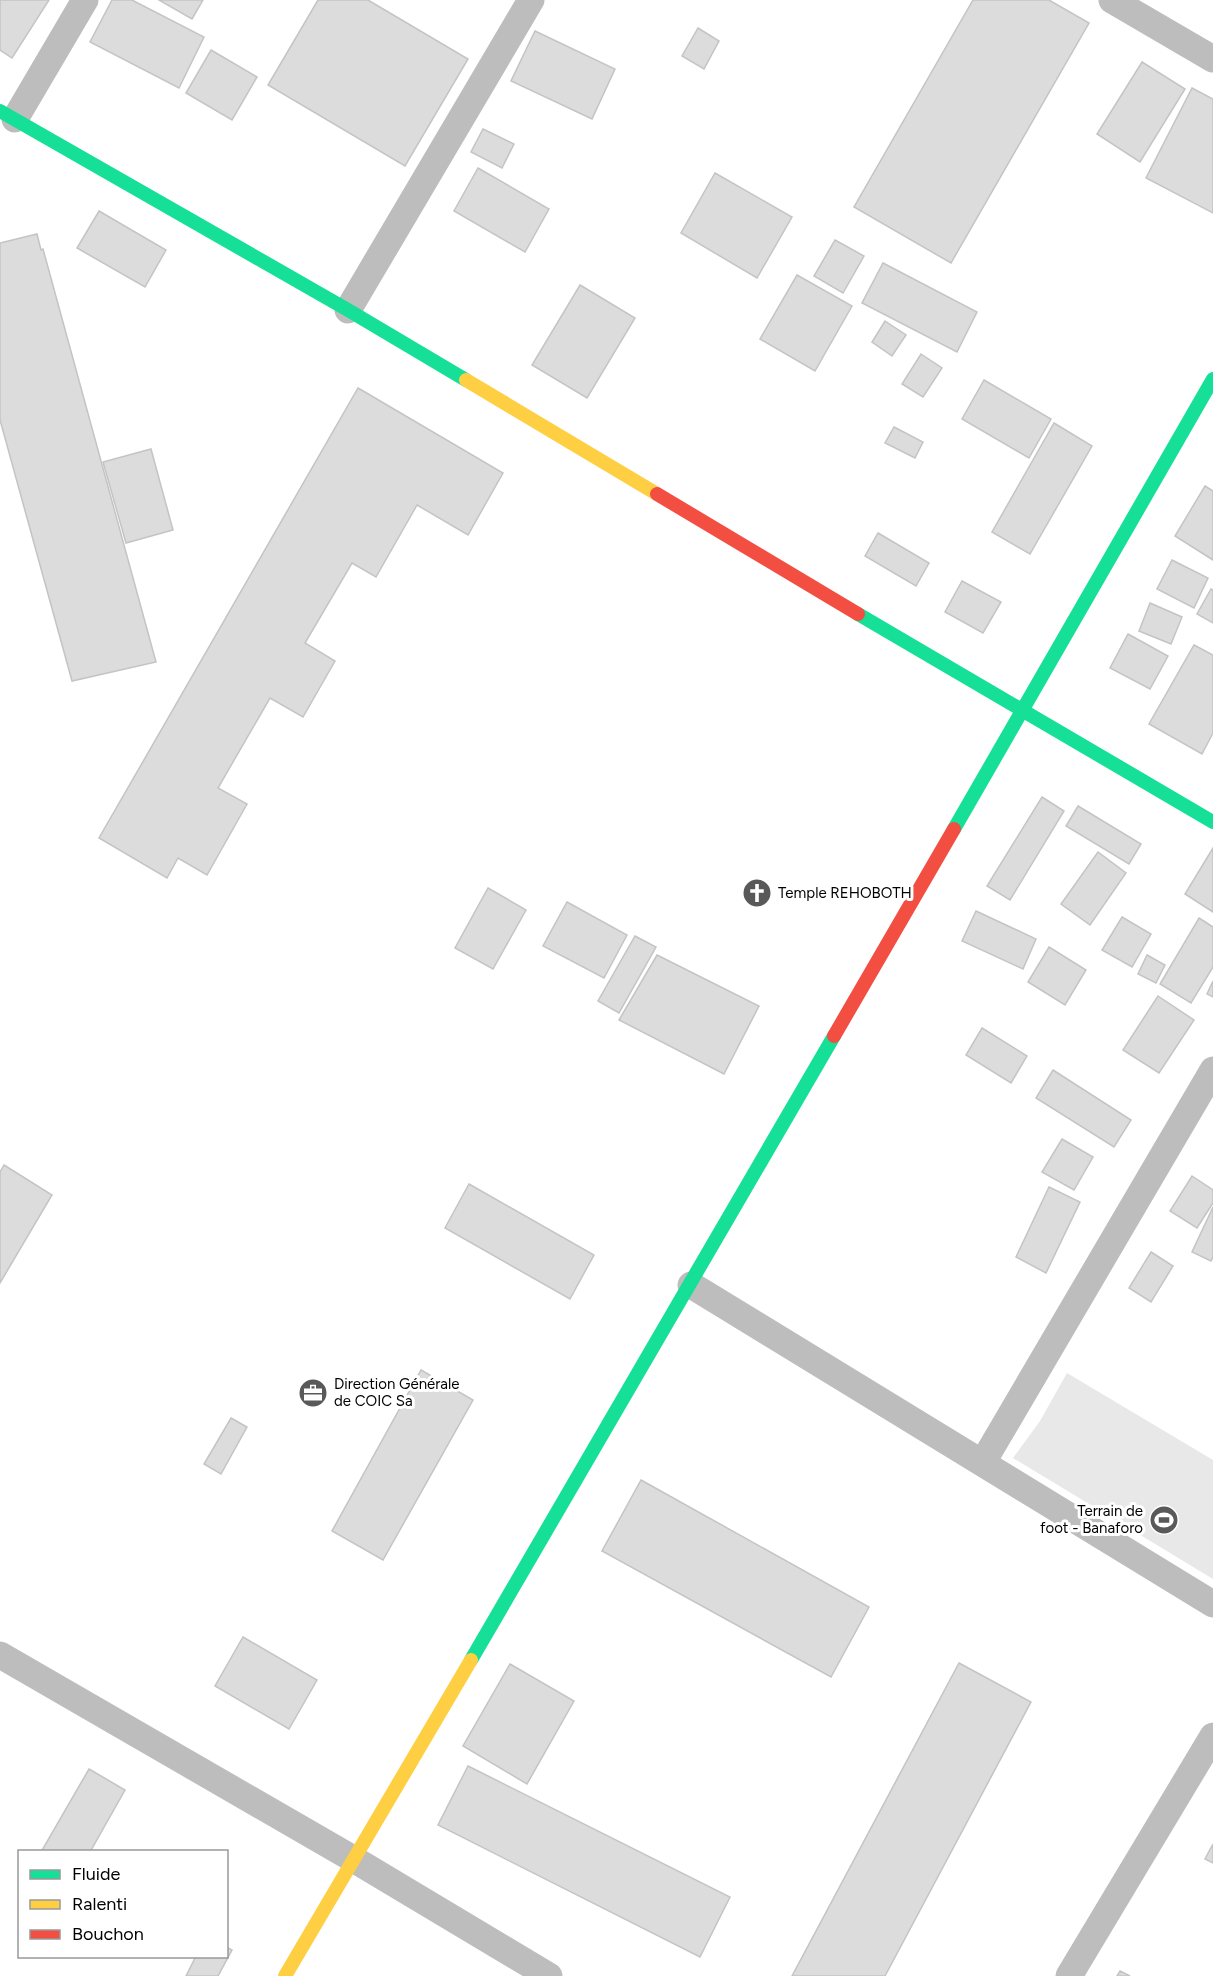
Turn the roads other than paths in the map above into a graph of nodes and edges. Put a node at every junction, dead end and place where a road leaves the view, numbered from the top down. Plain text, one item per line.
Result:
1 (84, 0) edge
2 (531, 0) edge
3 (1112, 0) edge
4 (1213, 59) edge
5 (7, 115) edge
6 (348, 310) junction
7 (1213, 379) edge
8 (1021, 711) junction
9 (1213, 822) edge
10 (1213, 1070) edge
11 (691, 1285) junction
12 (982, 1462) junction
13 (1213, 1604) edge
14 (0, 1655) edge
15 (1213, 1736) edge
16 (355, 1860) junction
17 (285, 1976) edge
18 (549, 1976) edge
19 (1069, 1976) edge

1 - 5 street
2 - 6 street
3 - 4 street
5 - 6 street
6 - 8 street
7 - 8 street
8 - 9 street
8 - 11 street
10 - 12 street
11 - 12 street
11 - 16 street
12 - 13 street
14 - 16 street
15 - 19 street
16 - 17 street
16 - 18 street

